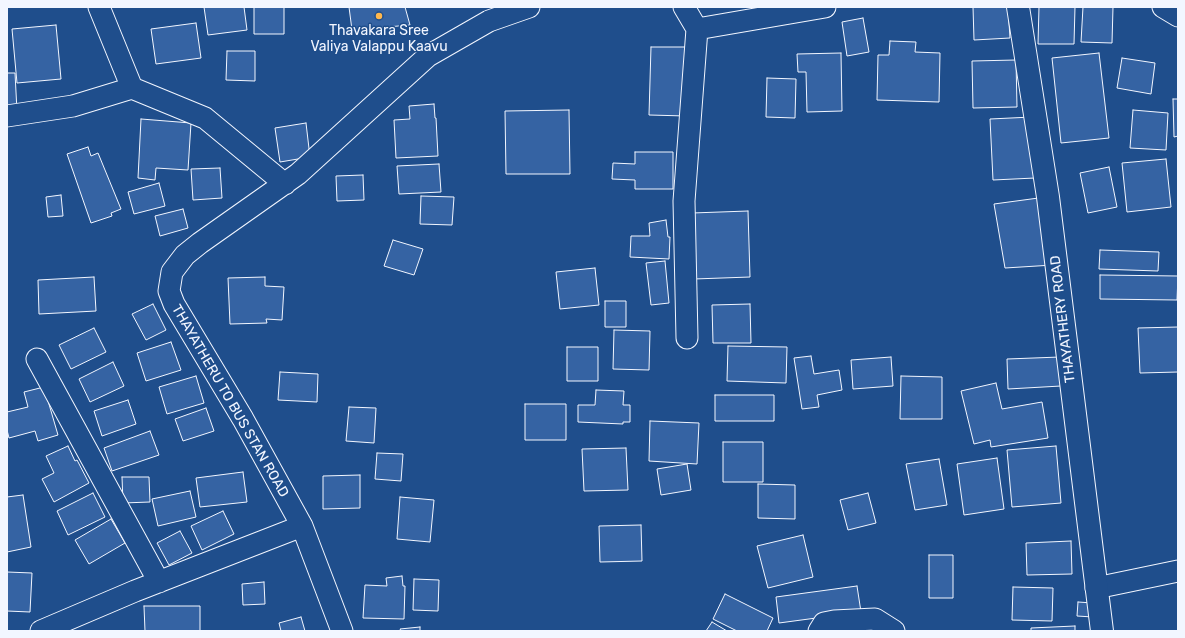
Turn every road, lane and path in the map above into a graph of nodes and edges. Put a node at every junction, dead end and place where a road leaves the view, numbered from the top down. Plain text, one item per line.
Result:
1 (99, 7) edge
2 (529, 7) edge
3 (684, 7) edge
4 (825, 7) edge
5 (1018, 7) edge
6 (1163, 7) edge
7 (801, 9) edge
8 (1178, 16) edge
9 (697, 29) junction
10 (132, 88) junction
11 (7, 116) edge
12 (285, 184) junction
13 (688, 338) dead end
14 (37, 358) dead end
15 (302, 526) junction
16 (1178, 571) edge
17 (159, 582) junction
18 (1096, 588) junction
19 (41, 631) edge
20 (342, 631) edge
21 (819, 631) edge
22 (894, 631) edge
23 (1102, 631) edge

1 - 10 street
2 - 12 street, THAYATHERU TO BUS STAN ROAD
3 - 9 street
4 - 7 street
5 - 18 street, THAYATHERY ROAD
6 - 8 street
7 - 9 street
9 - 13 street
10 - 11 street
10 - 12 street
12 - 15 street, THAYATHERU TO BUS STAN ROAD
14 - 17 street
15 - 17 street
15 - 20 street, THAYATHERU TO BUS STAN ROAD
16 - 18 street
17 - 19 street
18 - 23 street, THAYATHERY ROAD
21 - 22 street

